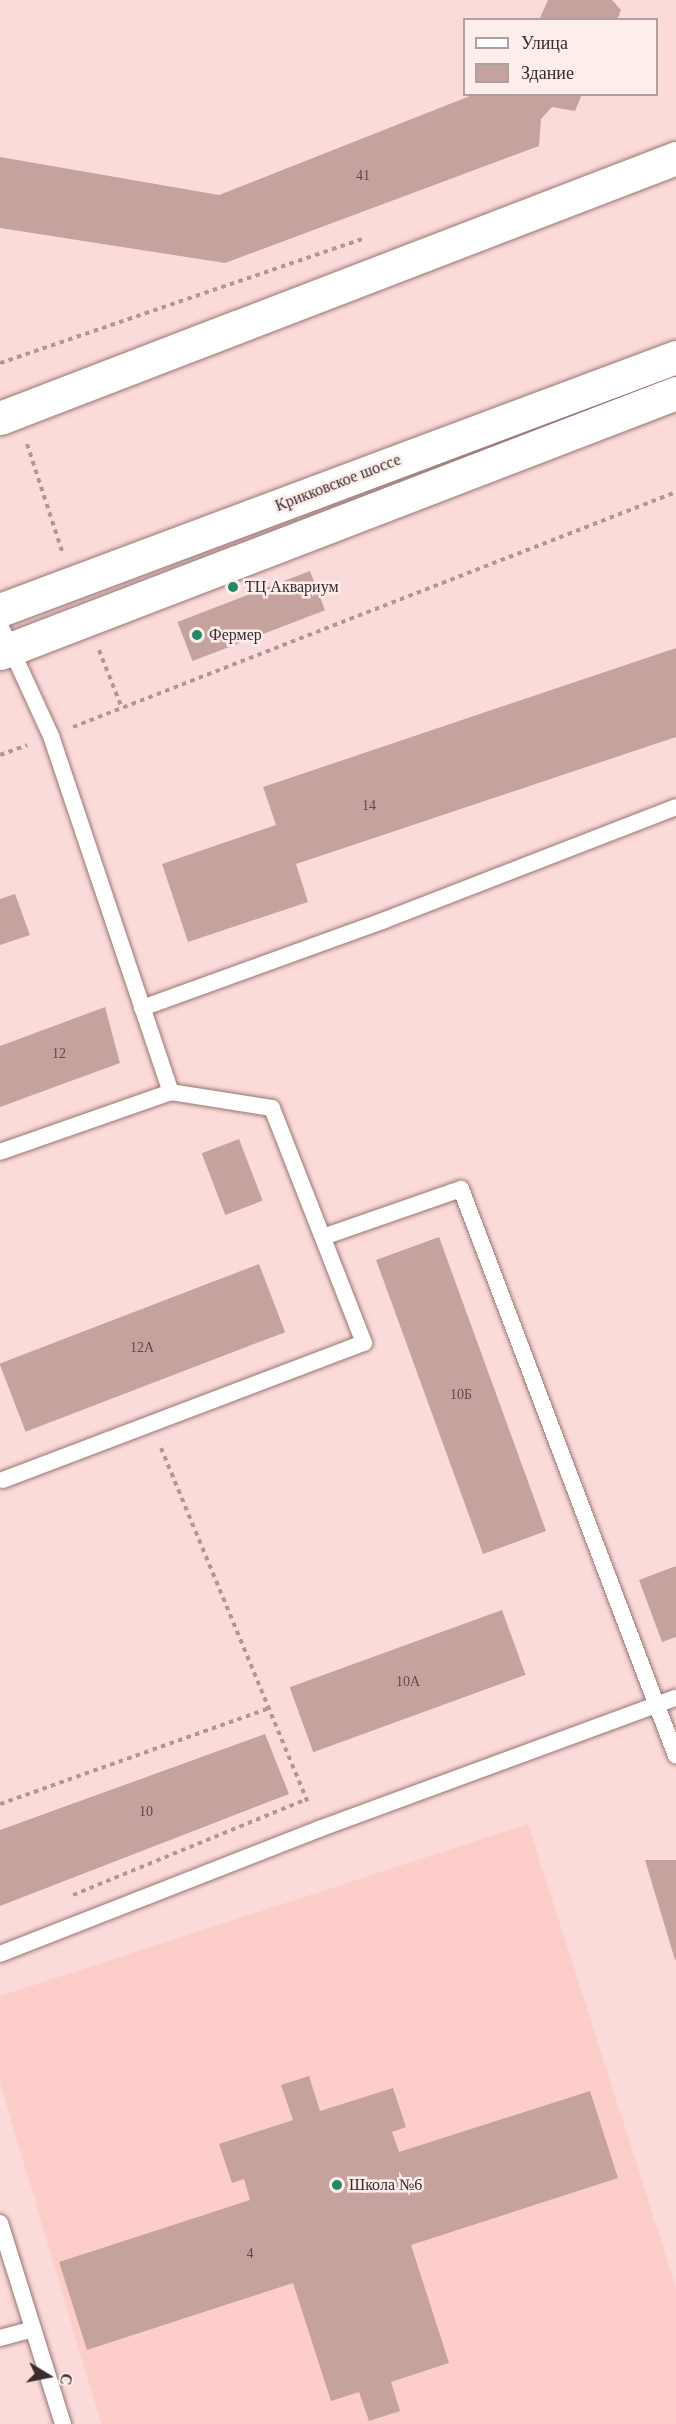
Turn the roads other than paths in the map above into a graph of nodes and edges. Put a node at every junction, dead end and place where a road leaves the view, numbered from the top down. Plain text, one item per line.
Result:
1 (676, 158) edge
2 (676, 357) edge
3 (676, 393) edge
4 (0, 418) edge
5 (0, 610) edge
6 (4, 643) edge
7 (676, 807) edge
8 (142, 1008) junction
9 (171, 1092) junction
10 (0, 1152) edge
11 (322, 1237) junction
12 (3, 1480) dead end
13 (676, 1698) edge
14 (656, 1706) junction
15 (676, 1756) edge
16 (0, 1954) edge
17 (0, 2223) edge
18 (33, 2329) junction
19 (0, 2338) edge
20 (63, 2424) edge

1 - 4 main road
2 - 5 main road, Крикковское шоссе
3 - 6 main road
6 - 8 lane
7 - 8 lane
8 - 9 lane
9 - 10 lane
9 - 11 lane
11 - 12 lane
11 - 14 lane
13 - 14 lane
14 - 15 lane
14 - 16 lane
17 - 18 lane
18 - 19 lane
18 - 20 lane

